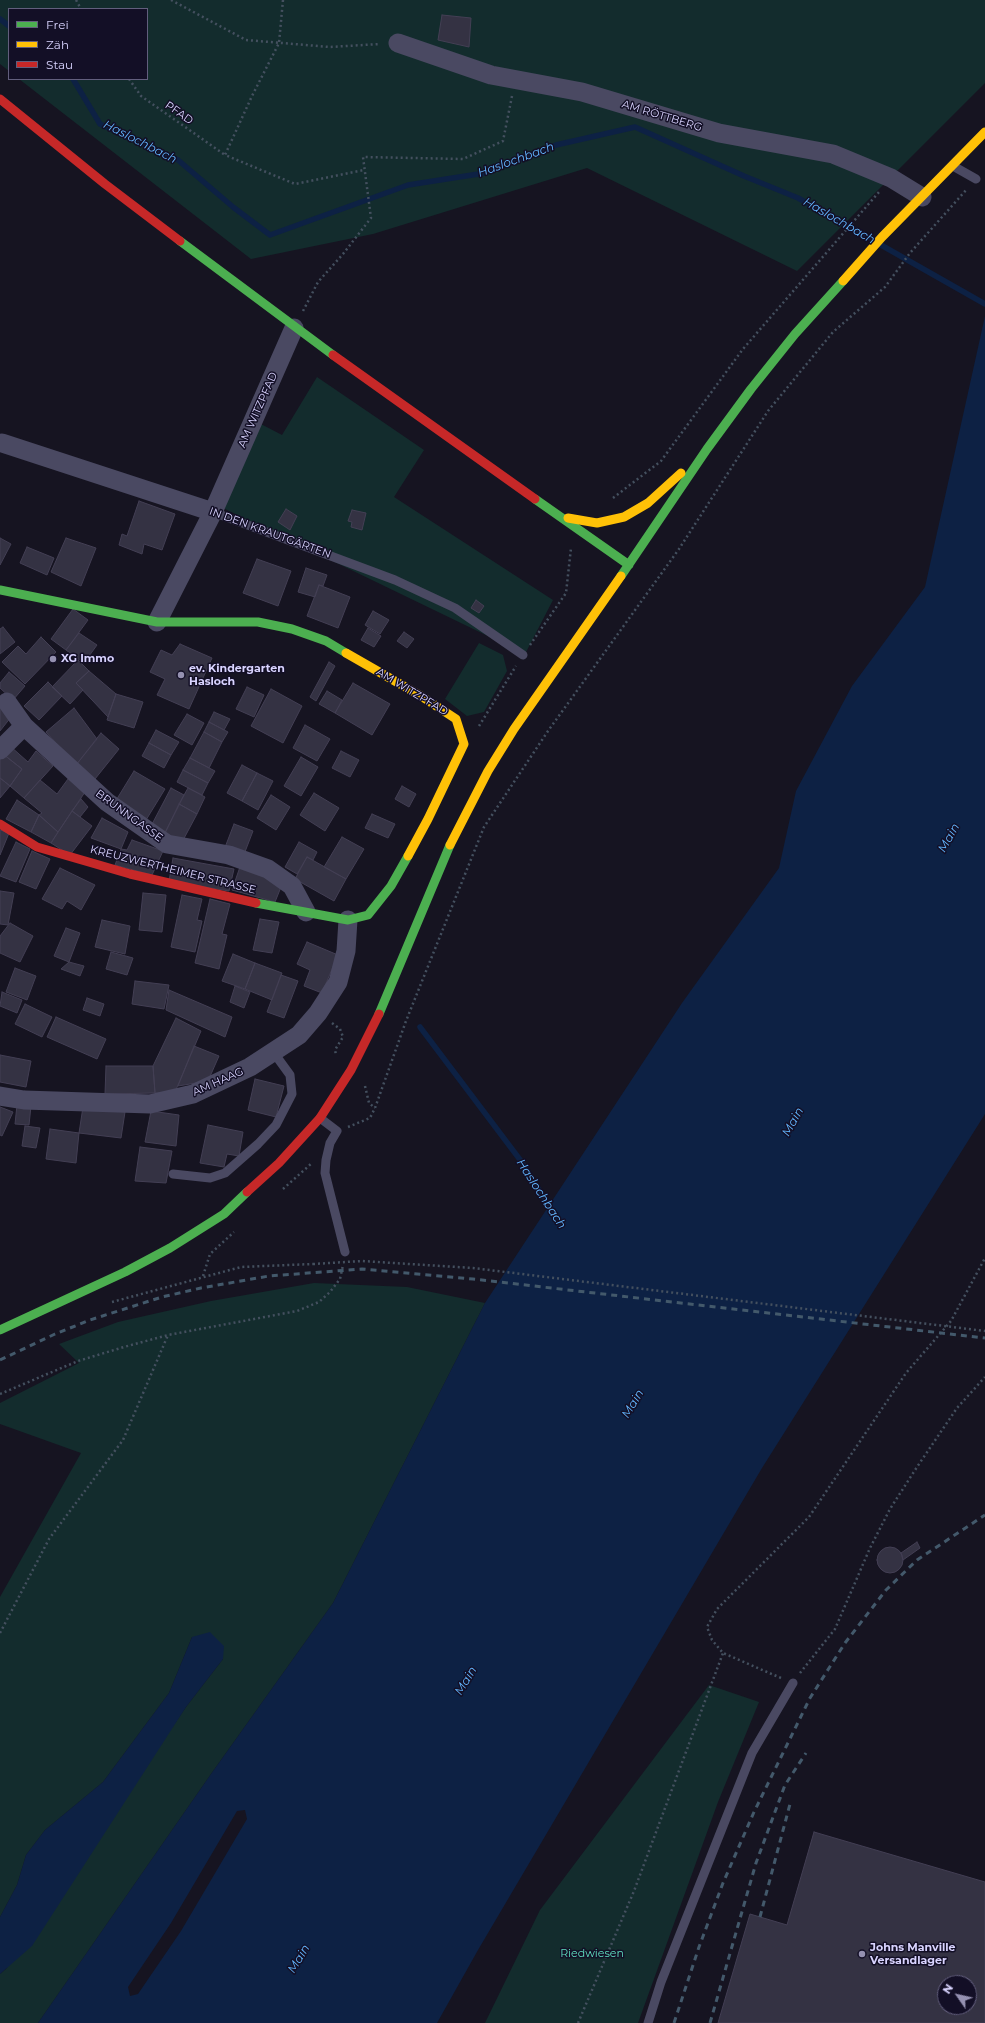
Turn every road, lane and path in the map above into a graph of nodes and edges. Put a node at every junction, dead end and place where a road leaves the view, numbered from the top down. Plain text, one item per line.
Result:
1 (171, 0) edge
2 (283, 0) edge
3 (279, 43) junction
4 (398, 43) joint
5 (130, 80) edge
6 (513, 94) dead end
7 (0, 99) edge
8 (985, 132) edge
9 (225, 155) junction
10 (952, 166) junction
11 (364, 170) junction
12 (892, 178) junction
13 (976, 179) joint
14 (922, 197) junction
15 (843, 236) dead end
16 (294, 328) junction
17 (2, 443) dead end
18 (707, 449) junction
19 (213, 512) junction
20 (562, 517) junction
21 (630, 565) junction
22 (0, 590) edge
23 (157, 622) junction
24 (523, 655) dead end
25 (7, 702) dead end
26 (24, 726) junction
27 (0, 750) edge
28 (0, 824) edge
29 (306, 912) junction
30 (348, 920) junction
31 (274, 1053) junction
32 (0, 1096) edge
33 (320, 1118) junction
34 (337, 1131) junction
35 (327, 1155) junction
36 (173, 1174) dead end
37 (281, 1190) dead end
38 (240, 1228) dead end
39 (345, 1252) joint
40 (985, 1258) edge
41 (0, 1330) edge
42 (985, 1331) edge
43 (168, 1335) junction
44 (985, 1377) edge
45 (0, 1394) edge
46 (0, 1633) edge
47 (723, 1653) junction
48 (792, 1683) junction
49 (578, 2023) edge
50 (648, 2023) edge

1 - 3 path
2 - 3 path
3 - 4 path
3 - 9 path
4 - 12 street, AM RÖTTBERG
5 - 9 path, PFAD
6 - 11 path
7 - 16 main road
8 - 10 main road
9 - 11 path, PFAD
10 - 13 lane
10 - 14 main road
11 - 16 path
12 - 14 street, AM RÖTTBERG
12 - 15 path
13 - 34 path
14 - 18 main road
16 - 19 street, AM WITZPFAD
16 - 20 main road
17 - 19 street, IN DEN KRAUTGÄRTEN
18 - 20 main road
18 - 21 main road
19 - 23 street, AM WITZPFAD
19 - 24 lane, IN DEN KRAUTGÄRTEN
20 - 21 main road
21 - 33 main road
22 - 23 main road, AM WITZPFAD
23 - 30 main road, AM WITZPFAD
25 - 26 street, BRUNNGASSE
26 - 27 street
26 - 29 street, BRUNNGASSE
28 - 29 main road, KREUZWERTHEIMER STRASSE
29 - 30 main road, KREUZWERTHEIMER STRASSE
30 - 31 street, AM HAAG
31 - 32 street, AM HAAG
31 - 36 lane
33 - 34 lane
33 - 41 main road
34 - 35 lane
35 - 37 path
35 - 39 lane
38 - 42 path, bridge
39 - 43 path
40 - 47 path
43 - 45 path
43 - 46 path
44 - 48 path
47 - 48 path
47 - 49 path
48 - 50 lane

